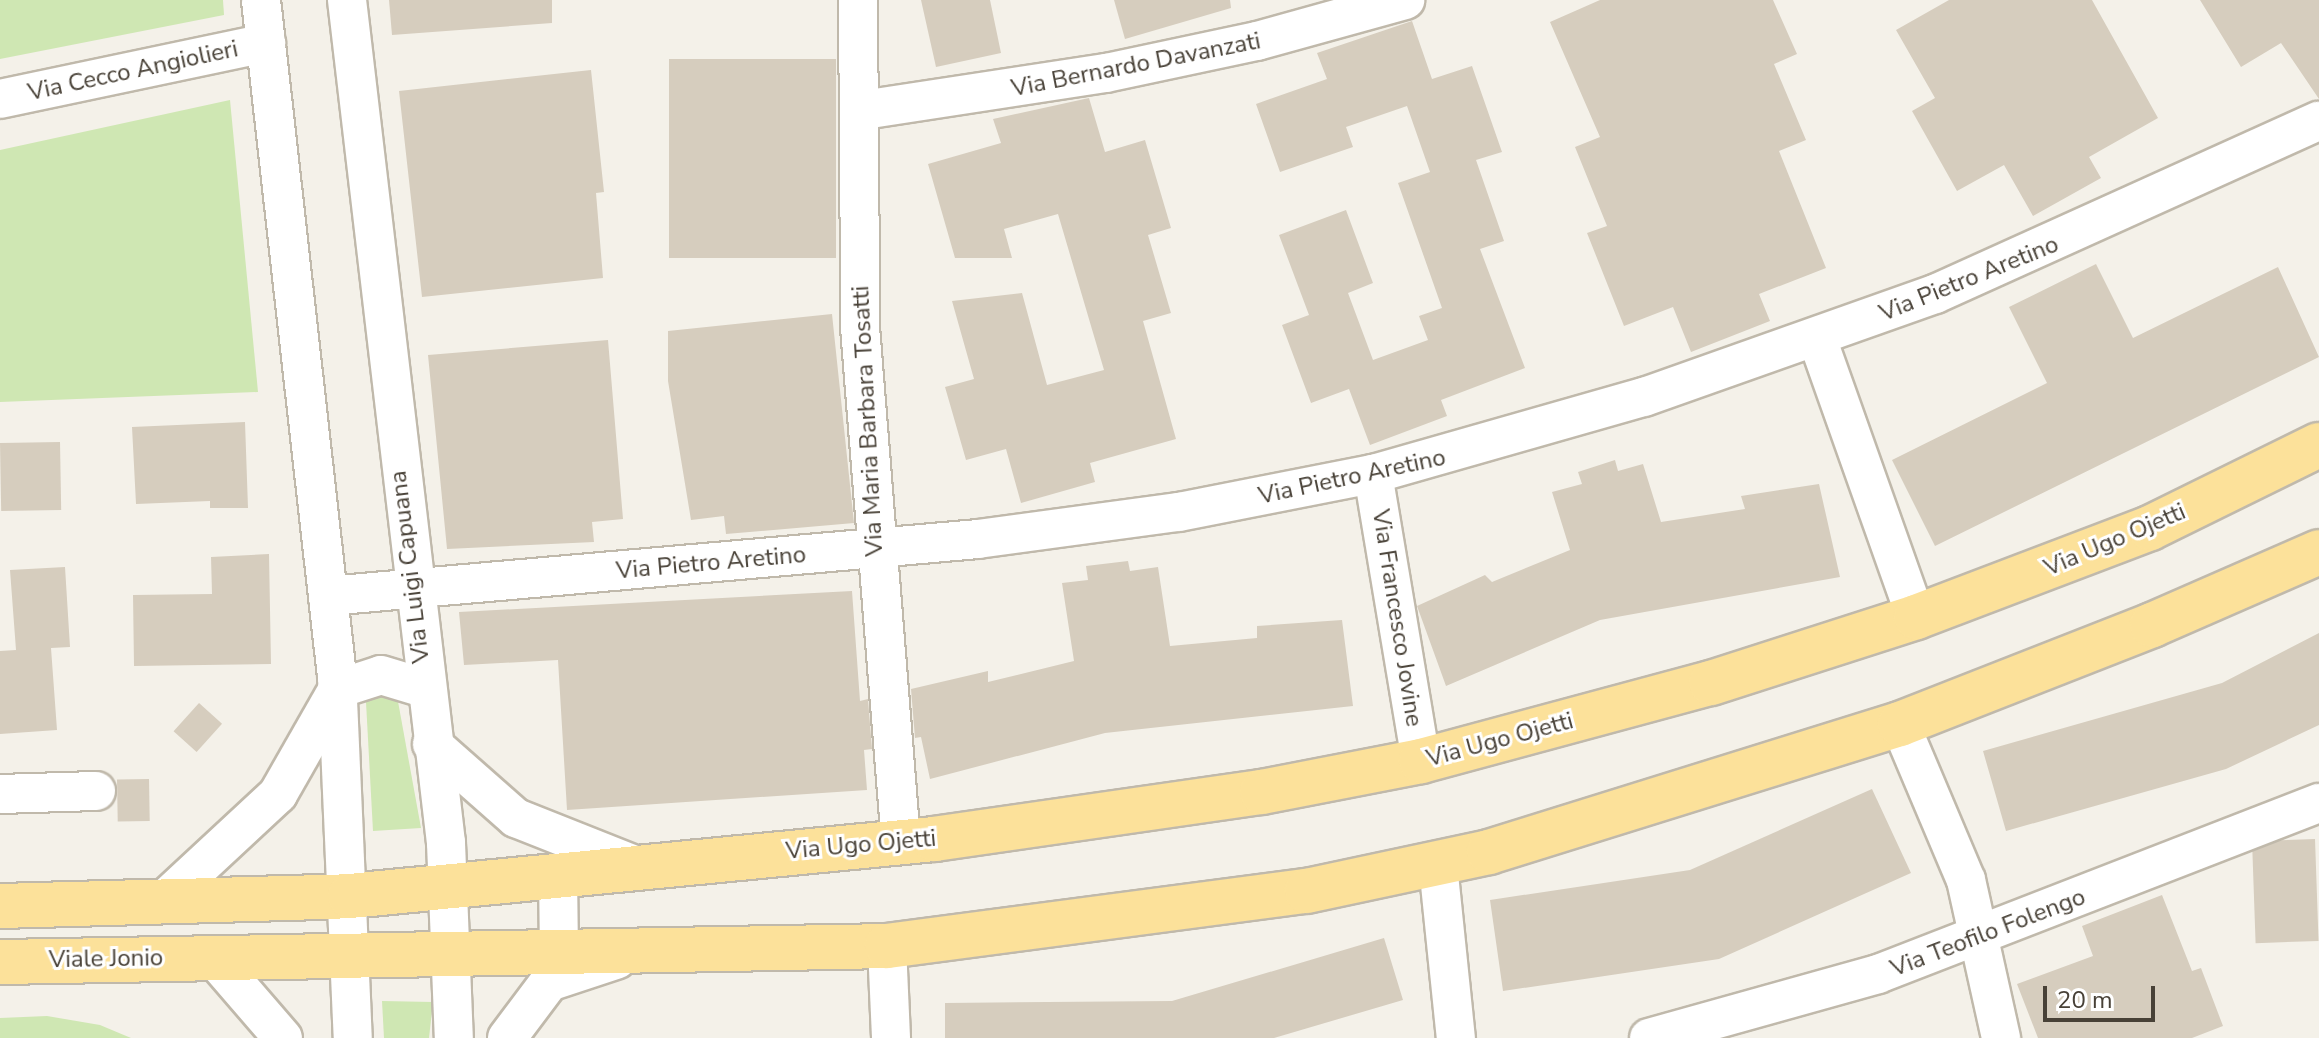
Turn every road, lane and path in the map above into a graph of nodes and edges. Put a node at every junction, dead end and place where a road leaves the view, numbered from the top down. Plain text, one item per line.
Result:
1 (261, 0) edge
2 (347, 0) edge
3 (858, 0) edge
4 (1405, 0) edge
5 (266, 43) junction
6 (0, 99) edge
7 (863, 110) junction
8 (2319, 121) edge
9 (1817, 338) junction
10 (2319, 445) edge
11 (1373, 474) junction
12 (874, 550) junction
13 (2319, 552) edge
14 (413, 588) junction
15 (328, 596) junction
16 (1916, 617) junction
17 (424, 688) junction
18 (338, 689) junction
19 (1900, 724) junction
20 (432, 744) junction
21 (1421, 761) junction
22 (96, 791) dead end
23 (0, 794) edge
24 (2319, 803) edge
25 (901, 842) junction
26 (1438, 865) junction
27 (637, 866) junction
28 (558, 873) junction
29 (449, 885) junction
30 (350, 896) junction
31 (163, 901) junction
32 (0, 906) edge
33 (1982, 933) junction
34 (887, 946) junction
35 (641, 953) junction
36 (559, 954) junction
37 (452, 956) junction
38 (213, 957) junction
39 (351, 957) junction
40 (0, 962) edge
41 (1701, 1032) edge
42 (283, 1038) edge
43 (353, 1038) edge
44 (454, 1038) edge
45 (507, 1038) edge
46 (891, 1038) edge
47 (1456, 1038) edge
48 (1649, 1038) edge
49 (2001, 1038) edge

1 - 5 street
2 - 14 street, Via Luigi Capuana
3 - 7 street, Via Maria Barbara Tosatti
4 - 7 street, Via Bernardo Davanzati
5 - 6 street, Via Cecco Angiolieri
5 - 15 street
7 - 12 street, Via Maria Barbara Tosatti
8 - 9 street, Via Pietro Aretino
9 - 11 street, Via Pietro Aretino
9 - 16 street
10 - 16 main road, Via Ugo Ojetti
11 - 12 street, Via Pietro Aretino
11 - 21 street, Via Francesco Jovine
12 - 14 street, Via Pietro Aretino
12 - 25 street, Via Maria Barbara Tosatti
13 - 19 main road
14 - 15 street, Via Pietro Aretino
14 - 17 street, Via Luigi Capuana
15 - 18 street
16 - 21 main road, Via Ugo Ojetti
17 - 18 street, Via Luigi Capuana
17 - 20 street
18 - 30 street
18 - 31 street
19 - 26 main road
19 - 33 street
20 - 27 street
20 - 29 street
21 - 25 main road, Via Ugo Ojetti
22 - 23 street
24 - 33 street, Via Teofilo Folengo
25 - 27 main road, Via Ugo Ojetti
26 - 34 main road
26 - 47 street
27 - 28 main road, Via Ugo Ojetti
28 - 29 main road, Via Ugo Ojetti
28 - 36 street
29 - 30 main road, Via Ugo Ojetti
29 - 37 street
30 - 31 main road, Via Ugo Ojetti
30 - 39 street
31 - 32 main road
33 - 41 street, Via Teofilo Folengo
33 - 49 street
34 - 35 main road
34 - 46 street
35 - 36 main road, Viale Jonio
35 - 45 street
36 - 37 main road, Viale Jonio
37 - 39 main road, Viale Jonio
37 - 44 street
38 - 39 main road, Viale Jonio
38 - 40 main road, Viale Jonio
38 - 42 street
39 - 43 street
41 - 48 street, Via Teofilo Folengo

